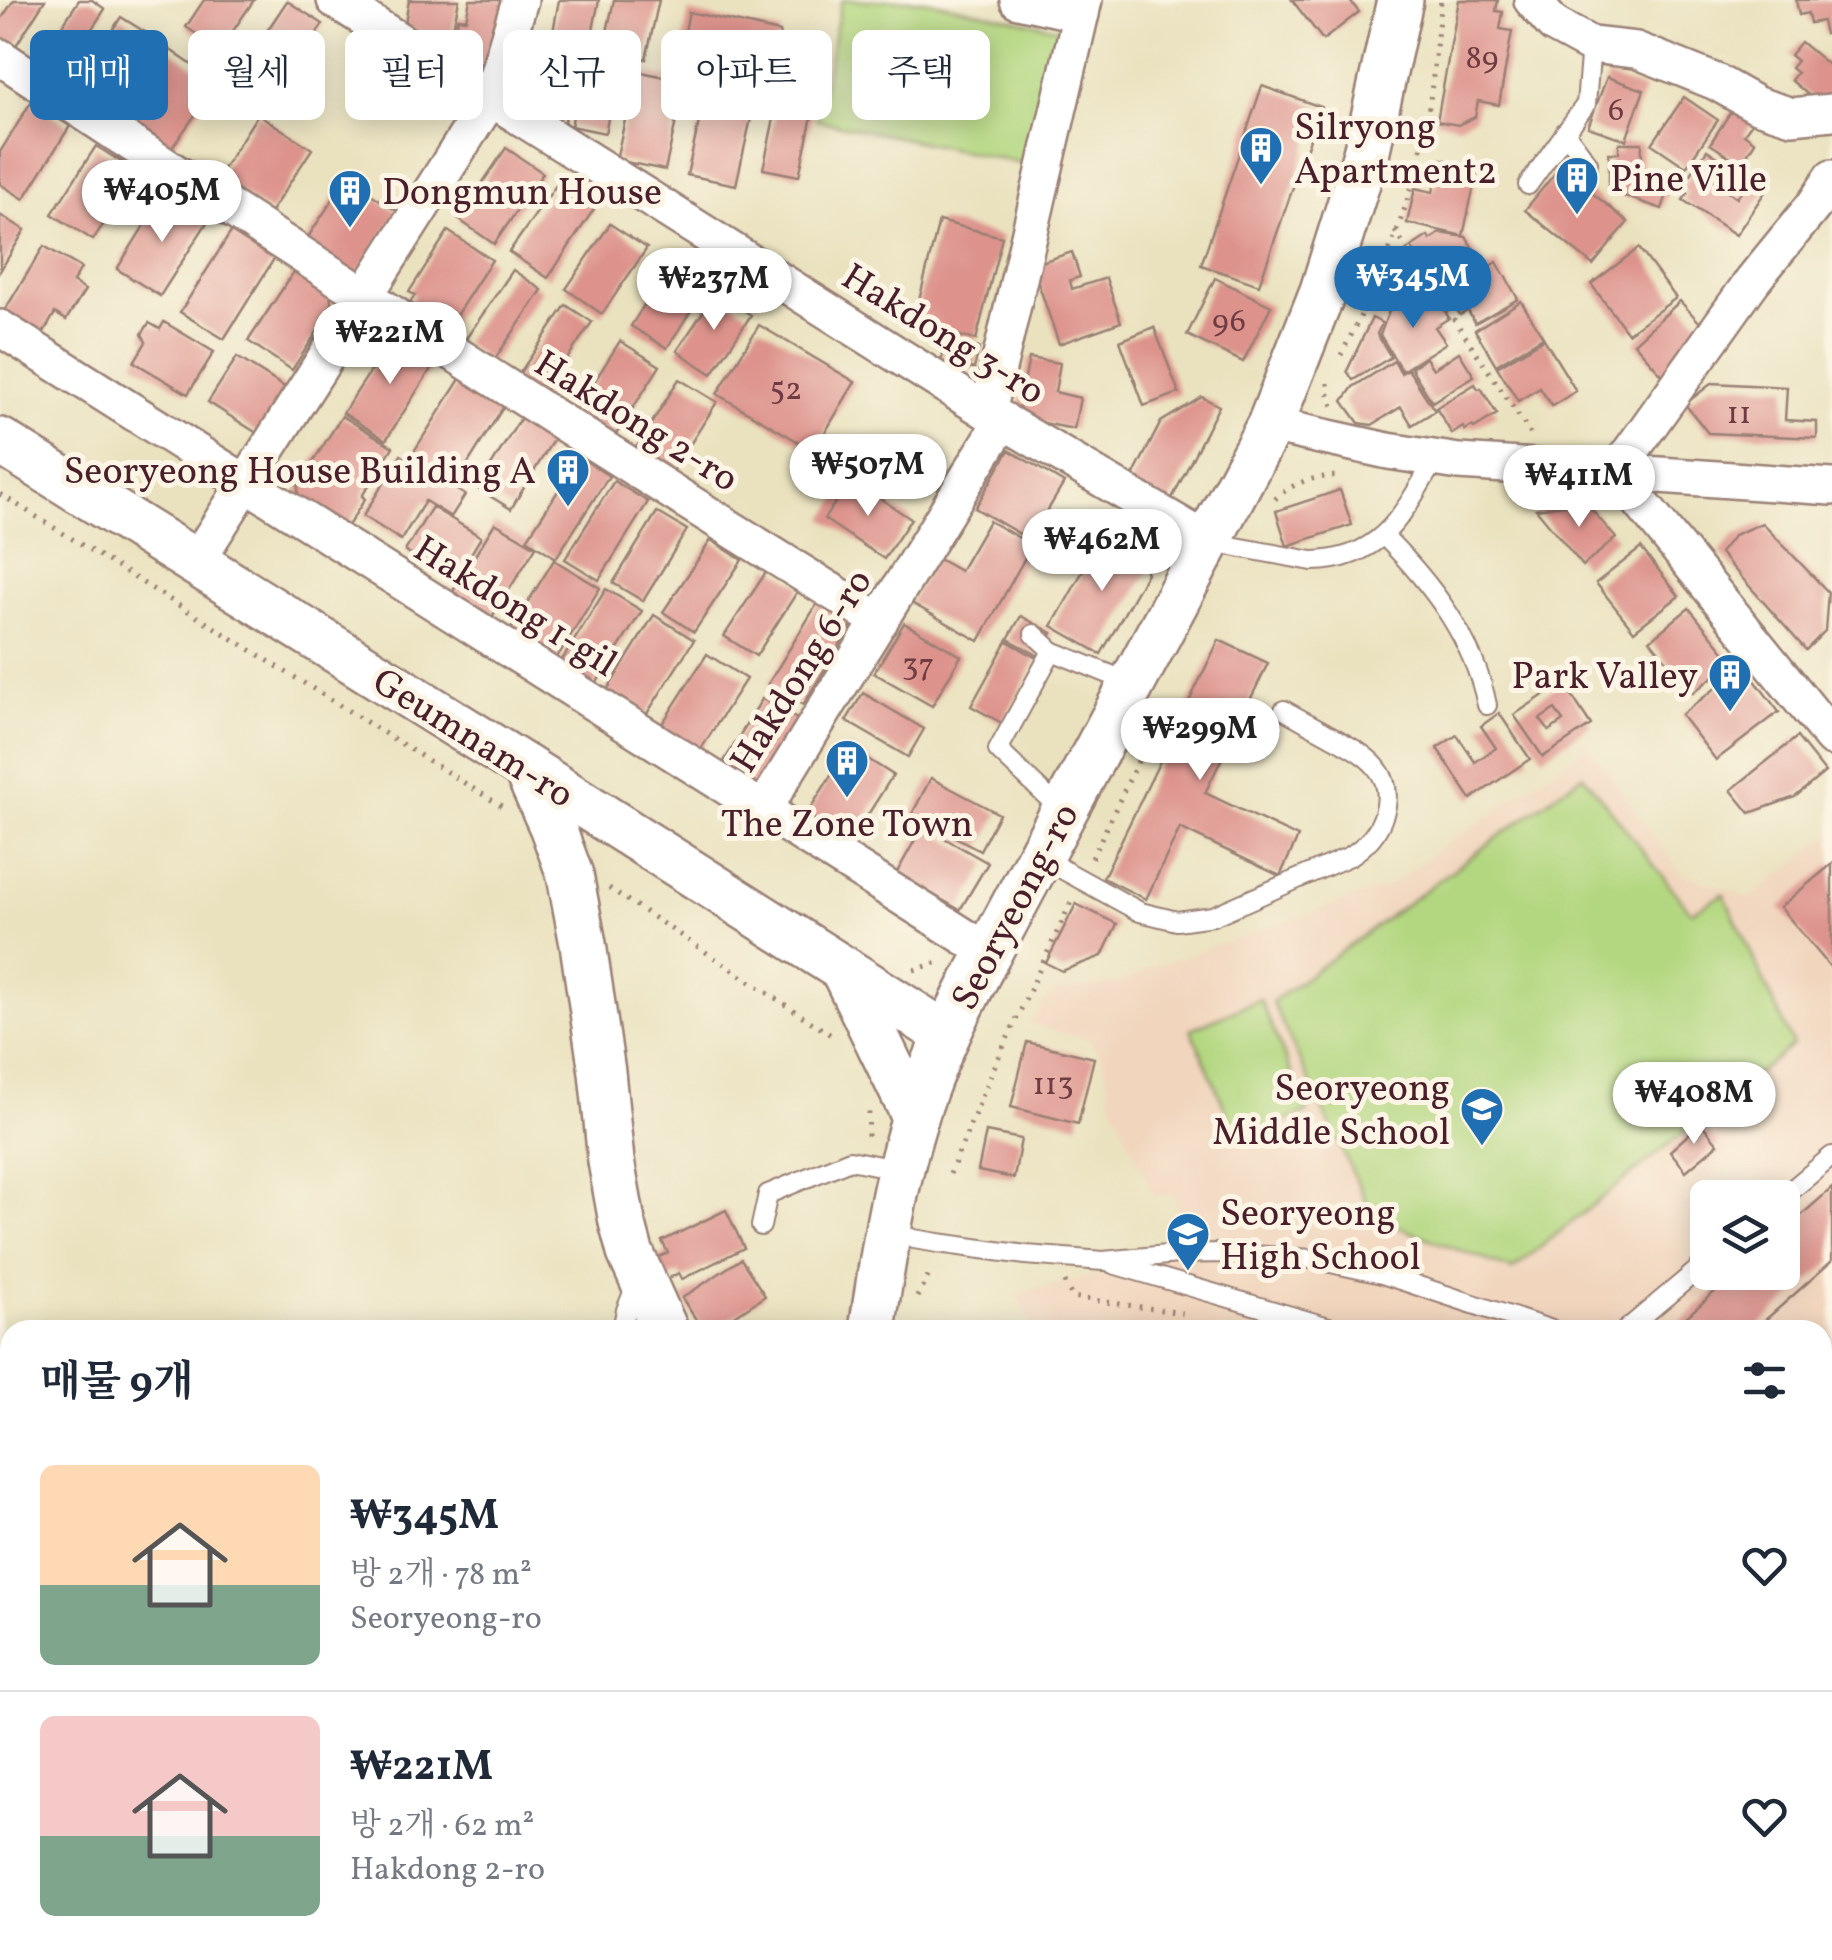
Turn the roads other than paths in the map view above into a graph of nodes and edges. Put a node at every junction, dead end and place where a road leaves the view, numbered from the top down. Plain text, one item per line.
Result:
1 (335, 0) edge
2 (520, 0) edge
3 (1018, 0) edge
4 (1400, 0) edge
5 (1532, 0) edge
6 (1083, 7) edge
7 (1592, 46) junction
8 (0, 57) edge
9 (490, 98) junction
10 (1832, 112) edge
11 (1565, 132) junction
12 (1588, 163) dead end
13 (1832, 178) edge
14 (1528, 184) dead end
15 (364, 297) junction
16 (0, 328) edge
17 (996, 416) junction
18 (1270, 425) junction
19 (0, 441) edge
20 (1436, 459) junction
21 (1616, 472) junction
22 (245, 485) junction
23 (1832, 486) edge
24 (1384, 536) junction
25 (1223, 544) junction
26 (195, 563) junction
27 (880, 621) junction
28 (1034, 634) dead end
29 (1052, 650) junction
30 (1132, 684) junction
31 (1487, 705) dead end
32 (1284, 710) dead end
33 (1832, 738) edge
34 (526, 768) junction
35 (764, 810) junction
36 (1063, 812) junction
37 (1040, 856) junction
38 (988, 952) junction
39 (842, 967) junction
40 (947, 1035) junction
41 (915, 1117) junction
42 (1832, 1156) edge
43 (882, 1167) junction
44 (1800, 1183) edge
45 (761, 1226) dead end
46 (888, 1230) junction
47 (1103, 1261) junction
48 (640, 1275) junction
49 (1690, 1276) edge
50 (624, 1320) edge
51 (661, 1320) edge
52 (874, 1320) edge
53 (1305, 1320) edge
54 (1522, 1320) edge
55 (1638, 1320) edge

1 - 9 street, Hakdong 3-ro
2 - 9 street
3 - 6 street
4 - 18 street, Seoryeong-ro
5 - 7 street
6 - 17 street, Hakdong 6-ro
7 - 10 street
7 - 11 lane
8 - 15 street, Hakdong 2-ro
9 - 15 street
9 - 17 street, Hakdong 3-ro
11 - 12 lane
11 - 14 lane
13 - 21 street
15 - 22 street
15 - 27 street, Hakdong 2-ro
16 - 22 street, Hakdong 1-gil
17 - 25 street, Hakdong 3-ro
17 - 27 street, Hakdong 6-ro
18 - 20 street
18 - 25 street, Seoryeong-ro
19 - 26 street, Geumnam-ro
20 - 21 street
20 - 24 lane
21 - 23 street
21 - 33 street
22 - 26 street
22 - 35 street, Hakdong 1-gil
24 - 25 lane
24 - 31 lane
25 - 30 street, Seoryeong-ro
26 - 34 street, Geumnam-ro
27 - 35 street, Hakdong 6-ro
28 - 29 lane
29 - 30 lane
29 - 36 lane
30 - 36 street, Seoryeong-ro
32 - 37 lane
34 - 39 street, Geumnam-ro
34 - 48 street
35 - 38 street, Hakdong 1-gil
36 - 37 street, Seoryeong-ro
37 - 38 street, Seoryeong-ro
38 - 40 street, Seoryeong-ro
39 - 40 street, Geumnam-ro
39 - 41 street
40 - 41 street, Seoryeong-ro
41 - 43 street, Seoryeong-ro
42 - 44 lane
43 - 45 lane
43 - 46 street, Seoryeong-ro
46 - 47 lane
46 - 52 street, Seoryeong-ro
47 - 53 lane
47 - 54 lane
48 - 50 lane
48 - 51 street
49 - 55 lane

